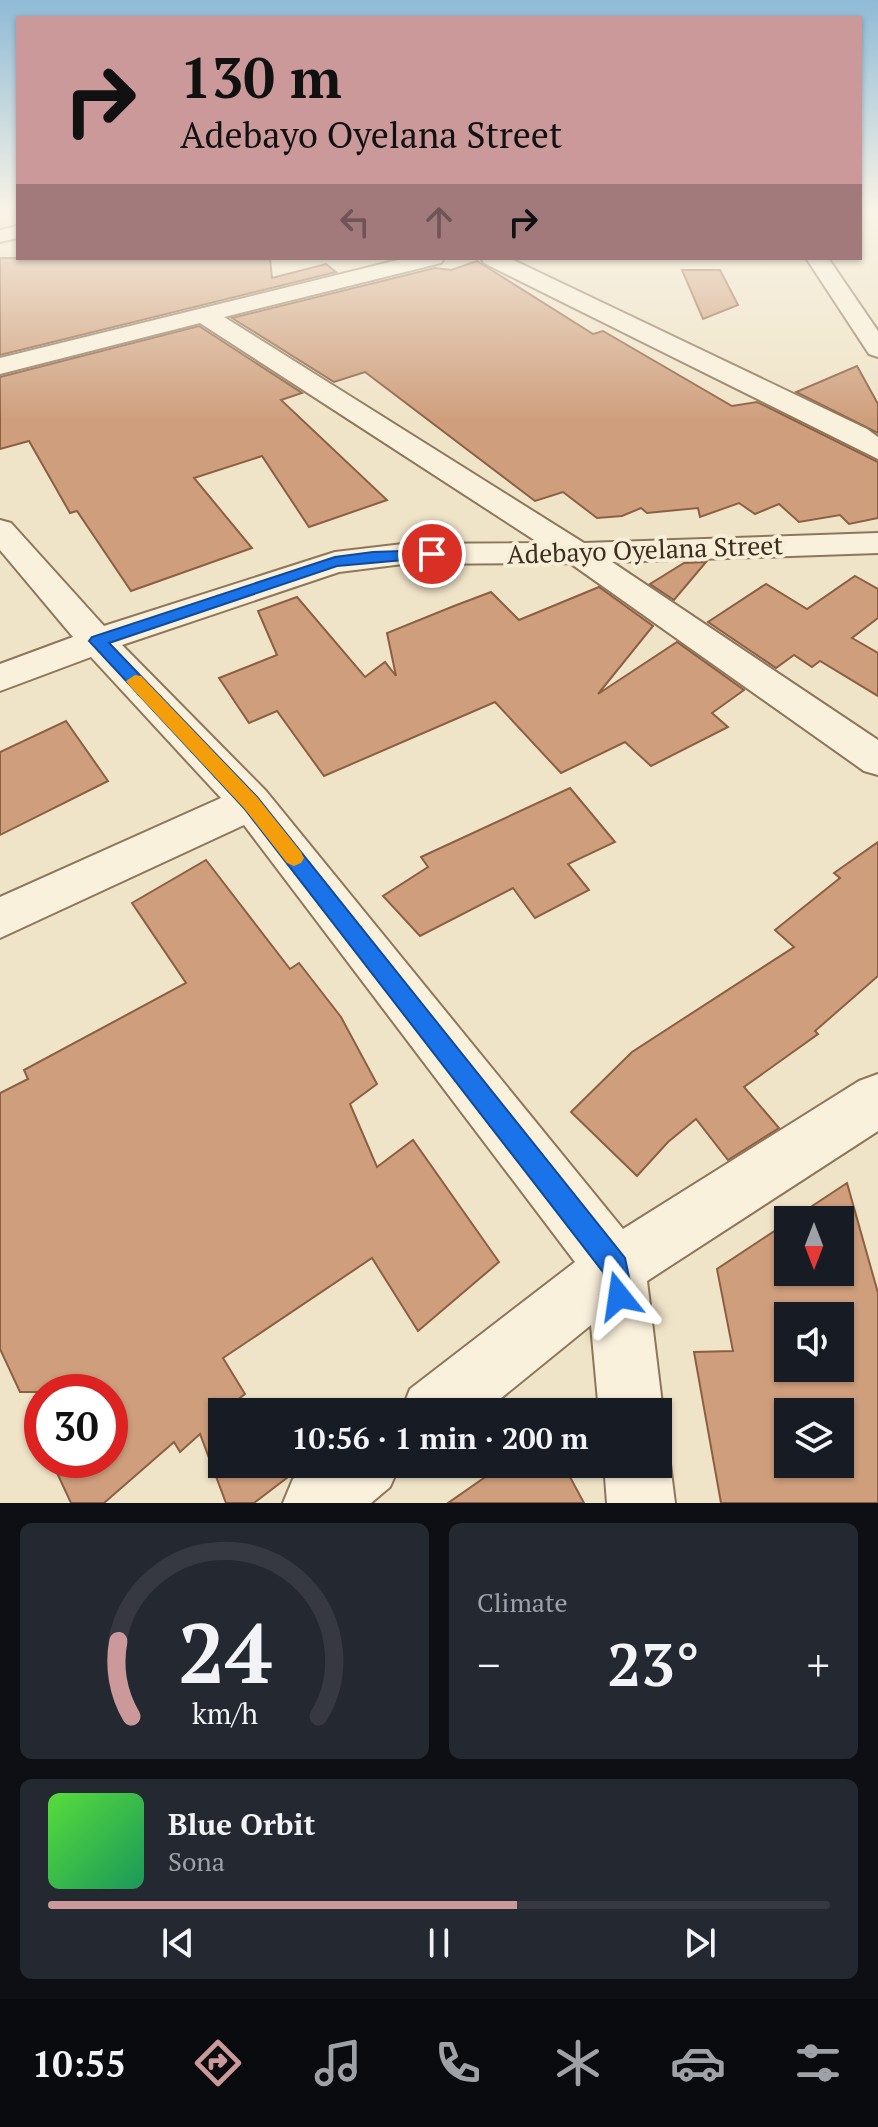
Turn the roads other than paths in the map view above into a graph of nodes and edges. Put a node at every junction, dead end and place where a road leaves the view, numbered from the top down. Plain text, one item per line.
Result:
1 (348, 279) edge
2 (536, 279) edge
3 (831, 279) edge
4 (204, 315) junction
5 (878, 349) edge
6 (0, 366) edge
7 (878, 450) edge
8 (0, 530) edge
9 (878, 543) edge
10 (577, 553) junction
11 (97, 641) junction
12 (0, 678) edge
13 (878, 760) edge
14 (251, 803) junction
15 (0, 918) edge
16 (878, 1100) edge
17 (616, 1267) junction
18 (451, 1398) edge
19 (630, 1398) edge
20 (349, 1478) edge
21 (638, 1478) edge
22 (317, 1503) edge
23 (641, 1503) edge

1 - 4 street
2 - 7 street
3 - 5 street
4 - 6 street
4 - 10 street
8 - 11 street
9 - 10 street, Adebayo Oyelana Street
10 - 11 street, Adebayo Oyelana Street
10 - 13 street
11 - 12 street, Adebayo Oyelana Street
11 - 14 street
14 - 15 street
14 - 17 street
16 - 17 street
17 - 18 street
17 - 19 street
20 - 22 street
21 - 23 street

